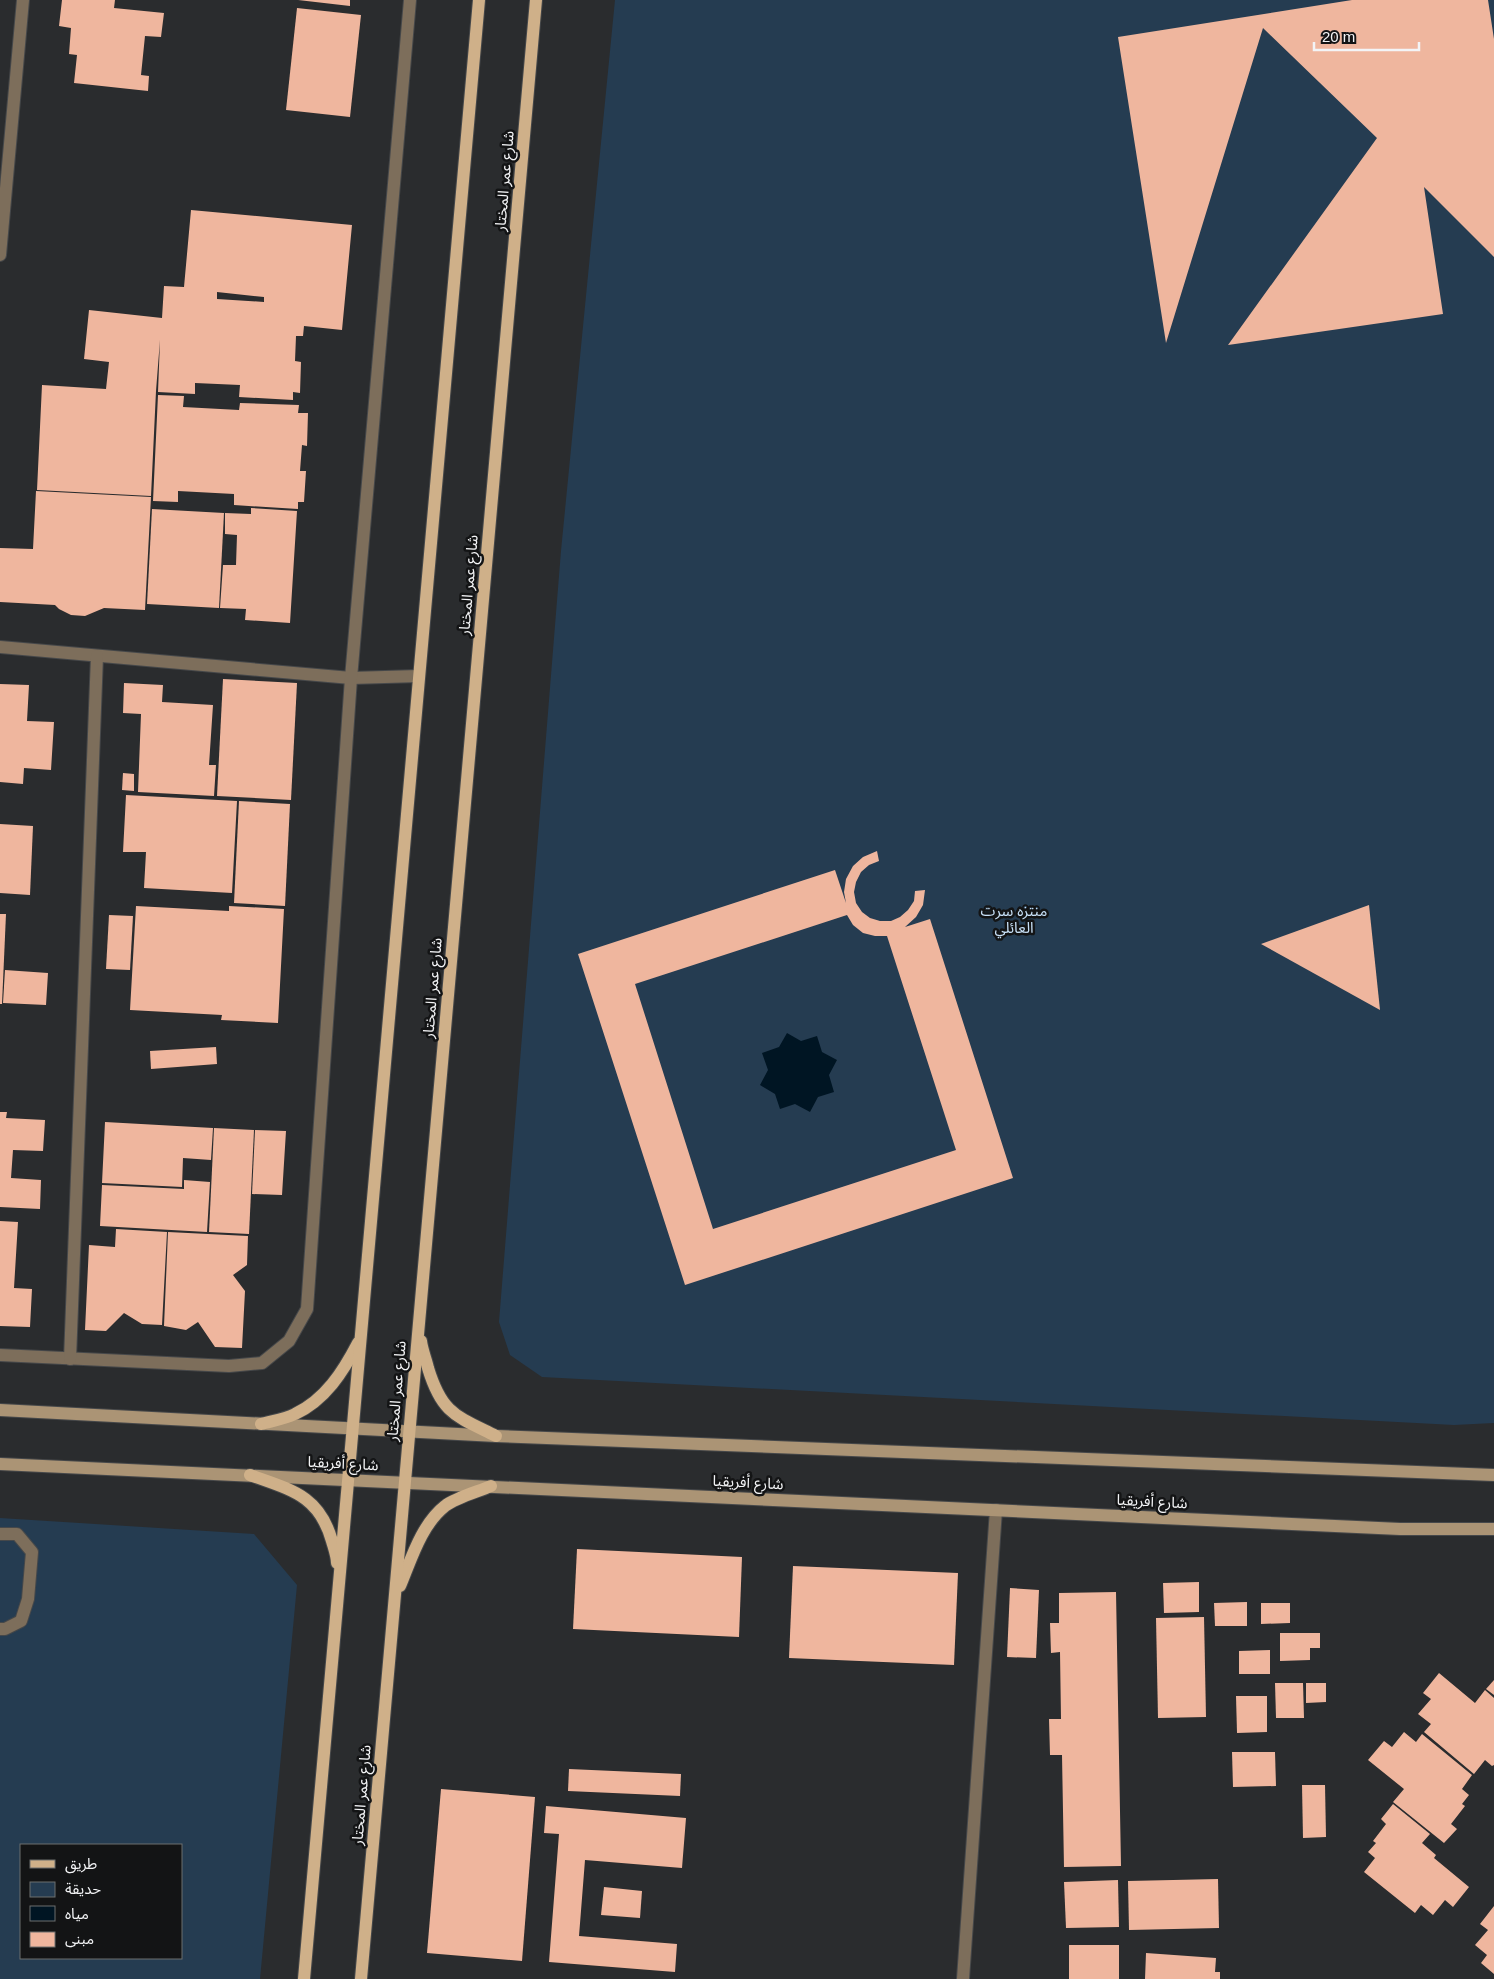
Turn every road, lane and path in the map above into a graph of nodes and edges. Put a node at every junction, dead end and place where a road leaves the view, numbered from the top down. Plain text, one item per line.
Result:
1 (23, 0) edge
2 (410, 0) edge
3 (479, 0) edge
4 (536, 0) edge
5 (2, 219) edge
6 (0, 255) edge
7 (0, 647) edge
8 (97, 656) junction
9 (419, 676) junction
10 (351, 678) junction
11 (420, 1303) junction
12 (361, 1336) junction
13 (0, 1355) edge
14 (70, 1359) junction
15 (0, 1410) edge
16 (262, 1424) junction
17 (352, 1429) junction
18 (409, 1432) junction
19 (496, 1436) junction
20 (0, 1464) edge
21 (1494, 1474) edge
22 (250, 1475) junction
23 (348, 1480) junction
24 (405, 1482) junction
25 (491, 1486) junction
26 (996, 1510) junction
27 (1494, 1529) edge
28 (0, 1534) edge
29 (339, 1581) junction
30 (395, 1598) junction
31 (0, 1629) edge
32 (304, 1979) edge
33 (361, 1979) edge
34 (963, 1979) edge

1 - 5 street
2 - 10 street
3 - 9 main road
4 - 11 main road, شارع عمر المختار
5 - 6 street
7 - 8 street
8 - 10 street
8 - 14 street
9 - 10 street
9 - 12 main road
10 - 14 street
11 - 18 main road, شارع عمر المختار
11 - 19 main road
12 - 16 main road
12 - 17 main road
13 - 14 street
15 - 16 street
16 - 17 street
17 - 18 street
17 - 23 main road
18 - 19 street
18 - 24 main road, شارع عمر المختار
19 - 21 street
20 - 22 street, شارع أفريقيا
22 - 23 street, شارع أفريقيا
22 - 29 main road
23 - 24 street, شارع أفريقيا
23 - 29 main road
24 - 25 street, شارع أفريقيا
24 - 30 main road, شارع عمر المختار
25 - 26 street, شارع أفريقيا
25 - 30 main road
26 - 27 street, شارع أفريقيا
26 - 34 street
28 - 31 street
29 - 32 main road
30 - 33 main road, شارع عمر المختار

